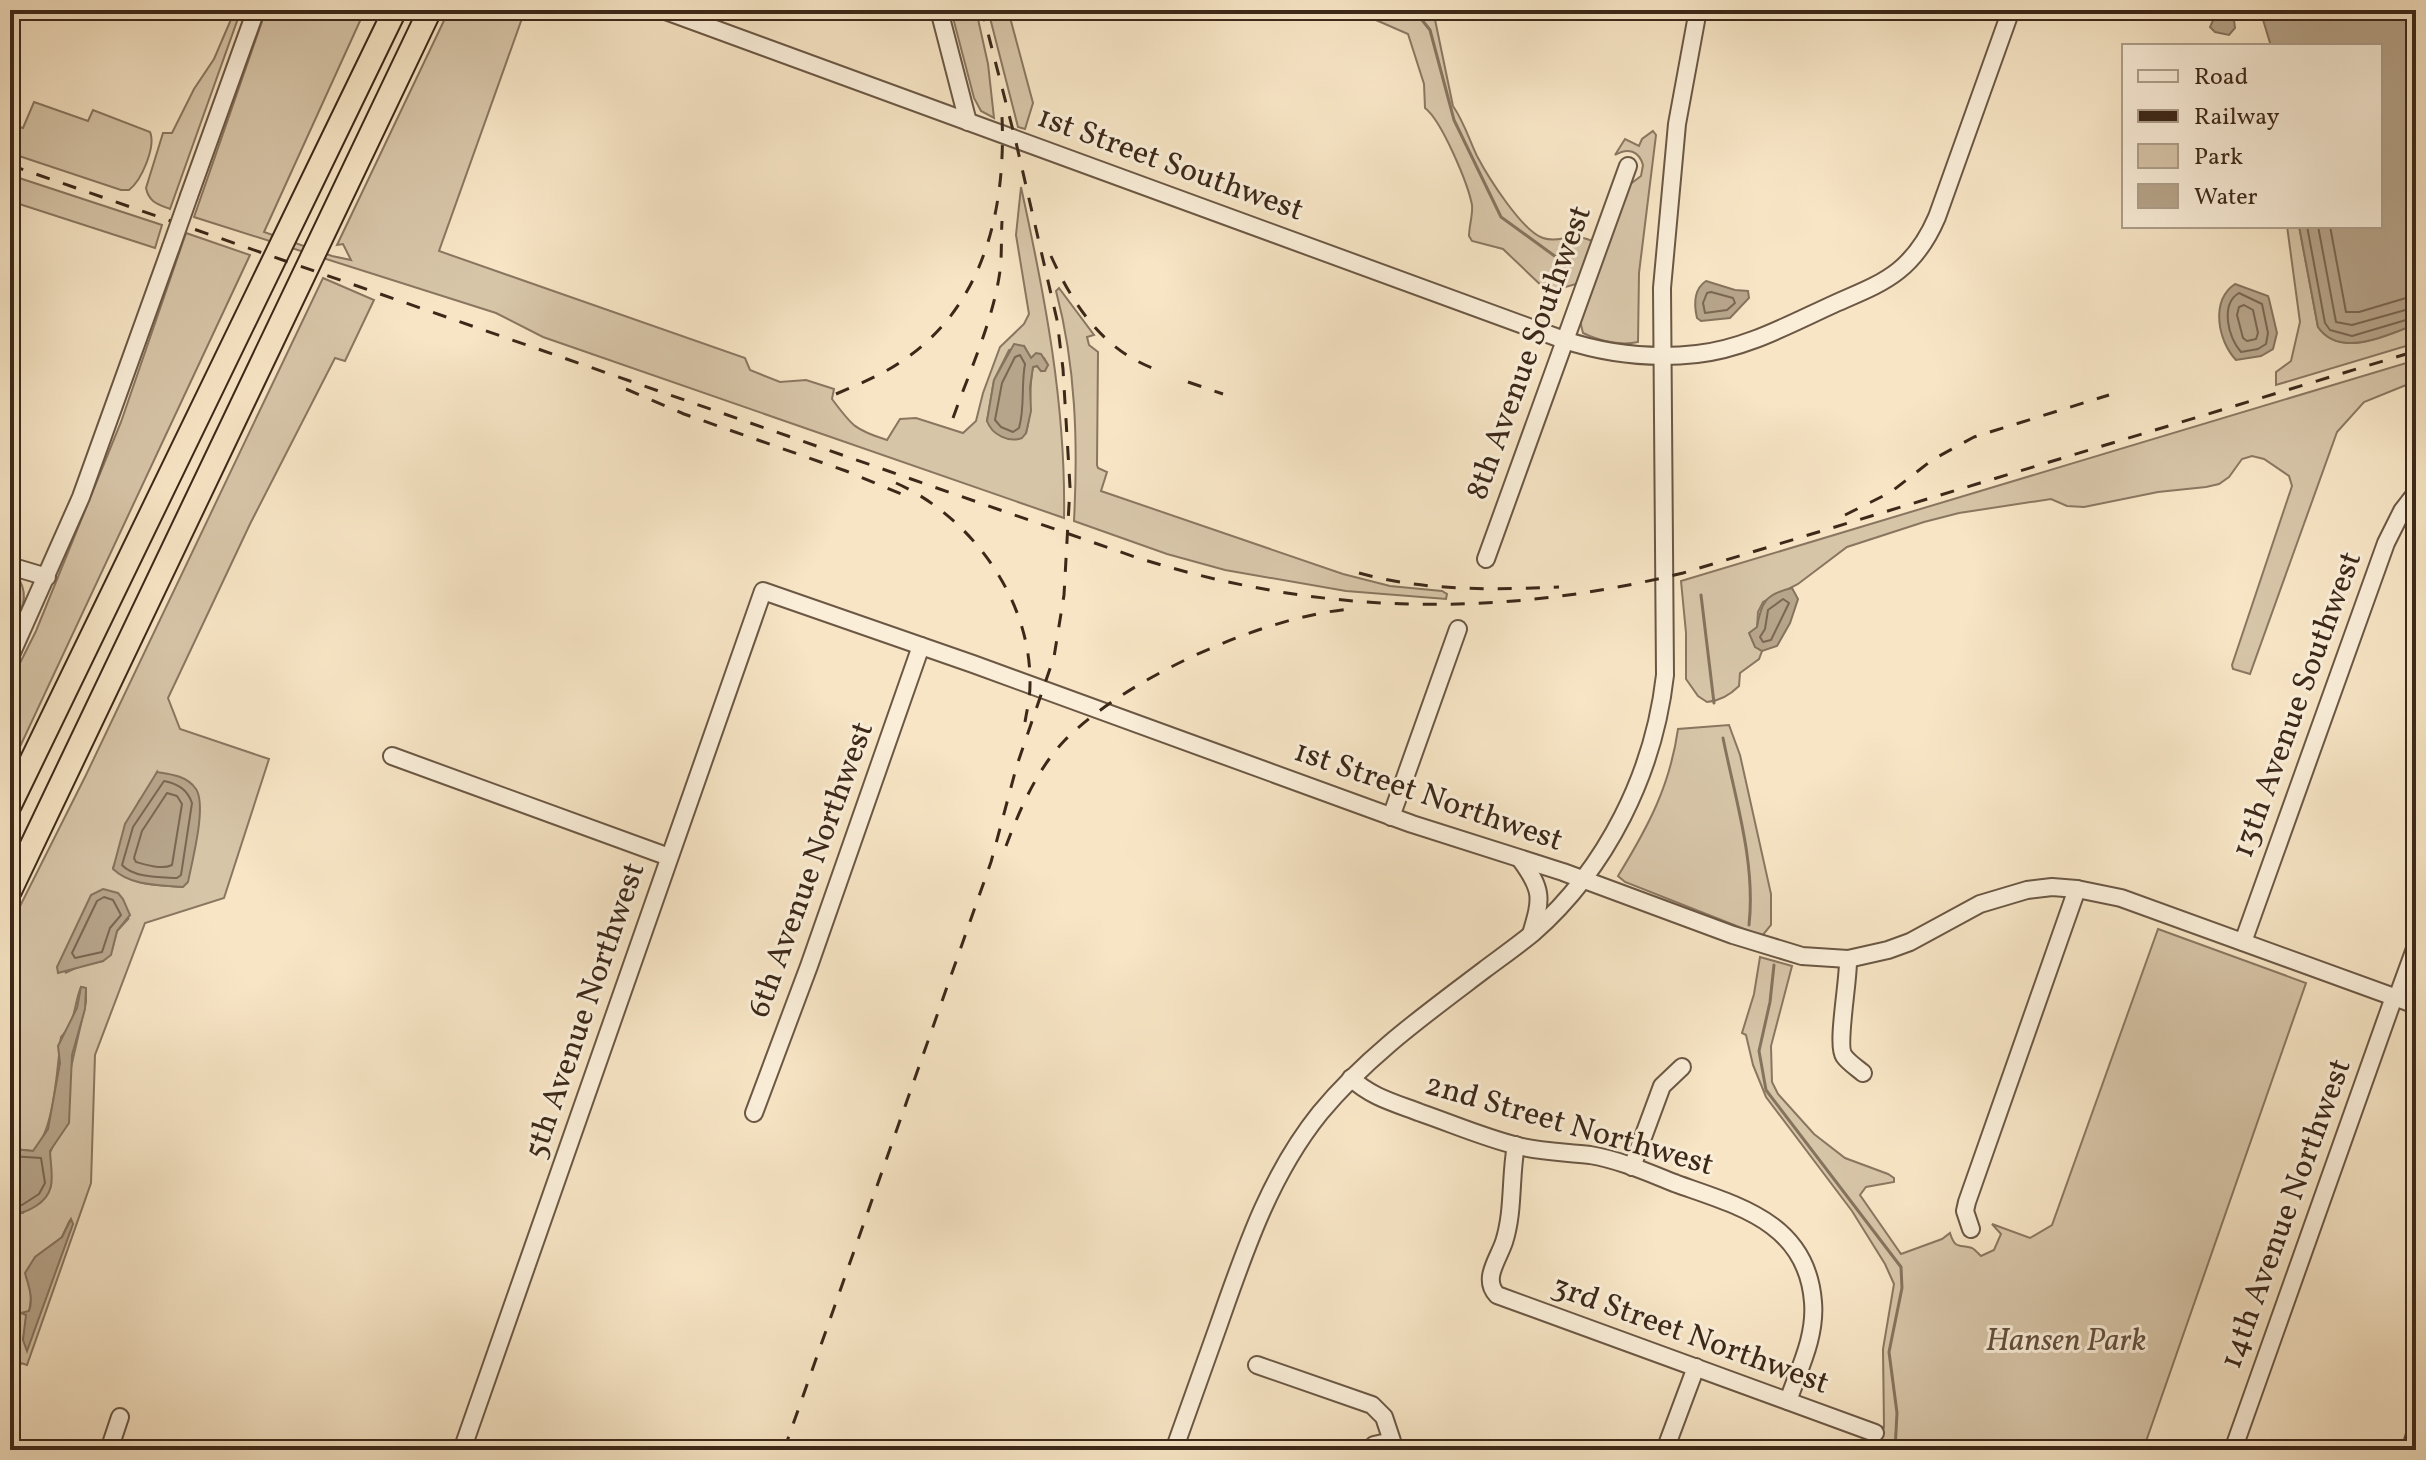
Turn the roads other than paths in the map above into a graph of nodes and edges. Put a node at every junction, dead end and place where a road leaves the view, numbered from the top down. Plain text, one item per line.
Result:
1 (256, 10) edge
2 (395, 10) edge
3 (430, 10) edge
4 (663, 10) edge
5 (939, 10) edge
6 (1698, 10) edge
7 (2011, 10) edge
8 (968, 122) junction
9 (1628, 166) dead end
10 (1564, 340) junction
11 (1662, 355) junction
12 (2416, 493) edge
13 (1486, 559) dead end
14 (10, 566) edge
15 (47, 577) junction
16 (763, 591) joint
17 (1458, 629) dead end
18 (921, 646) junction
19 (10, 657) edge
20 (392, 756) dead end
21 (10, 805) edge
22 (1391, 817) junction
23 (669, 857) junction
24 (1520, 859) junction
25 (1585, 880) junction
26 (2077, 889) junction
27 (10, 891) edge
28 (1531, 935) junction
29 (2243, 942) junction
30 (2416, 946) edge
31 (1848, 959) junction
32 (2396, 998) junction
33 (2416, 1005) edge
34 (1682, 1067) dead end
35 (1863, 1073) dead end
36 (1351, 1078) junction
37 (754, 1113) dead end
38 (1516, 1145) junction
39 (1632, 1167) junction
40 (1971, 1229) dead end
41 (1257, 1365) dead end
42 (1696, 1367) junction
43 (1788, 1401) junction
44 (120, 1417) dead end
45 (2416, 1432) edge
46 (1875, 1433) dead end
47 (109, 1450) edge
48 (462, 1450) edge
49 (1174, 1450) edge
50 (1369, 1450) edge
51 (1665, 1450) edge
52 (2233, 1450) edge
53 (2410, 1450) edge

1 - 15 street, bridge
2 - 21 highway
3 - 27 highway
4 - 8 street, 1st Street Southwest
5 - 8 street
6 - 11 street
7 - 11 street, 1st Street Southwest
8 - 10 street, 1st Street Southwest
9 - 10 street, 8th Avenue Southwest
10 - 11 street, 1st Street Southwest
10 - 13 street, 8th Avenue Southwest
11 - 25 street
12 - 29 street, 13th Avenue Southwest
14 - 15 street
15 - 19 street
16 - 18 street, 1st Street Northwest
16 - 23 street, 5th Avenue Northwest
17 - 22 street
18 - 22 street, 1st Street Northwest
18 - 37 street, 6th Avenue Northwest
20 - 23 street
22 - 24 street, 1st Street Northwest
23 - 48 street, 5th Avenue Northwest
24 - 25 street, 1st Street Northwest
24 - 28 street
25 - 28 street
25 - 31 street, 1st Street Northwest
26 - 29 street, 1st Street Northwest
26 - 31 street, 1st Street Northwest
26 - 40 street
28 - 36 street
29 - 32 street, 1st Street Northwest
30 - 32 street, 14th Avenue Northwest
31 - 35 street
32 - 33 street, 1st Street Northwest
32 - 52 street, 14th Avenue Northwest
34 - 39 street
36 - 38 street, 2nd Street Northwest
36 - 49 street
38 - 39 street, 2nd Street Northwest
38 - 42 street, 3rd Street Northwest
39 - 43 street, 2nd Street Northwest
41 - 50 street
42 - 43 street, 3rd Street Northwest
42 - 51 street
43 - 46 street, 3rd Street Northwest
44 - 47 street
45 - 53 street

